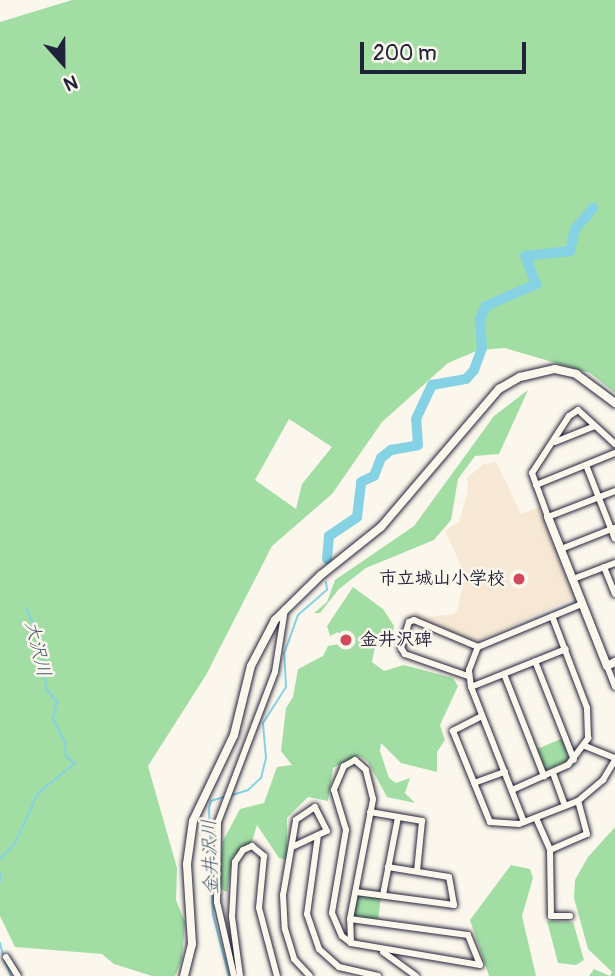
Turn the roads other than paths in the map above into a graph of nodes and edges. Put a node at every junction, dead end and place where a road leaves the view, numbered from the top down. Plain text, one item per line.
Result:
1 (615, 403) edge
2 (595, 426) junction
3 (555, 442) junction
4 (615, 444) edge
5 (615, 453) edge
6 (586, 465) junction
7 (536, 485) junction
8 (615, 491) edge
9 (598, 497) junction
10 (548, 517) junction
11 (613, 529) edge
12 (615, 539) edge
13 (561, 549) junction
14 (615, 564) edge
15 (604, 568) junction
16 (573, 579) junction
17 (615, 594) edge
18 (582, 604) junction
19 (285, 607) junction
20 (552, 616) junction
21 (478, 647) junction
22 (566, 649) junction
23 (535, 662) junction
24 (611, 664) edge
25 (504, 674) junction
26 (468, 676) junction
27 (471, 687) junction
28 (615, 687) edge
29 (482, 716) junction
30 (585, 746) junction
31 (615, 759) edge
32 (574, 760) junction
33 (505, 772) junction
34 (553, 773) junction
35 (544, 776) junction
36 (474, 783) junction
37 (512, 790) junction
38 (578, 801) junction
39 (565, 806) junction
40 (370, 812) junction
41 (398, 817) junction
42 (536, 818) junction
43 (524, 822) junction
44 (318, 835) junction
45 (292, 847) junction
46 (550, 850) junction
47 (388, 867) junction
48 (417, 871) junction
49 (356, 892) junction
50 (383, 895) junction
51 (569, 916) dead end
52 (350, 919) junction
53 (351, 943) junction
54 (381, 951) junction
55 (6, 957) dead end
56 (413, 975) edge
57 (18, 976) edge
58 (184, 976) edge
59 (234, 976) edge
60 (240, 976) edge
61 (276, 976) edge
62 (310, 976) edge
63 (378, 976) edge
64 (403, 976) edge

1 - 19 street
2 - 3 street
2 - 3 street
2 - 4 street
3 - 7 street
5 - 6 street
6 - 7 street
6 - 9 street
7 - 10 street
8 - 9 street
9 - 10 street
9 - 11 street
10 - 13 street
11 - 12 street
11 - 13 street
13 - 16 street
14 - 15 street
15 - 16 street
15 - 17 street
16 - 18 street
18 - 20 street
18 - 24 street
19 - 58 street
19 - 59 street
20 - 21 street
20 - 22 street
21 - 26 street
21 - 26 street
22 - 23 street
22 - 30 street
23 - 25 street
23 - 32 street
24 - 28 street
25 - 27 street
25 - 35 street
26 - 27 street
27 - 29 street
29 - 33 street
29 - 36 street
30 - 31 street
30 - 32 street
31 - 38 street
32 - 34 street
33 - 36 street
33 - 37 street
34 - 35 street
34 - 39 street
35 - 37 street
36 - 43 street
37 - 43 street
38 - 39 street
38 - 46 street
39 - 42 street
40 - 41 street
40 - 49 street
40 - 53 street
41 - 47 street
41 - 48 street
42 - 43 street
42 - 46 street
44 - 45 street
44 - 45 street
44 - 63 street
45 - 62 street
46 - 51 street
47 - 48 street
47 - 50 street
48 - 50 street
49 - 50 street
49 - 52 street
52 - 53 street
52 - 54 street
53 - 54 street
54 - 56 street
55 - 57 street
56 - 64 street
60 - 61 street

